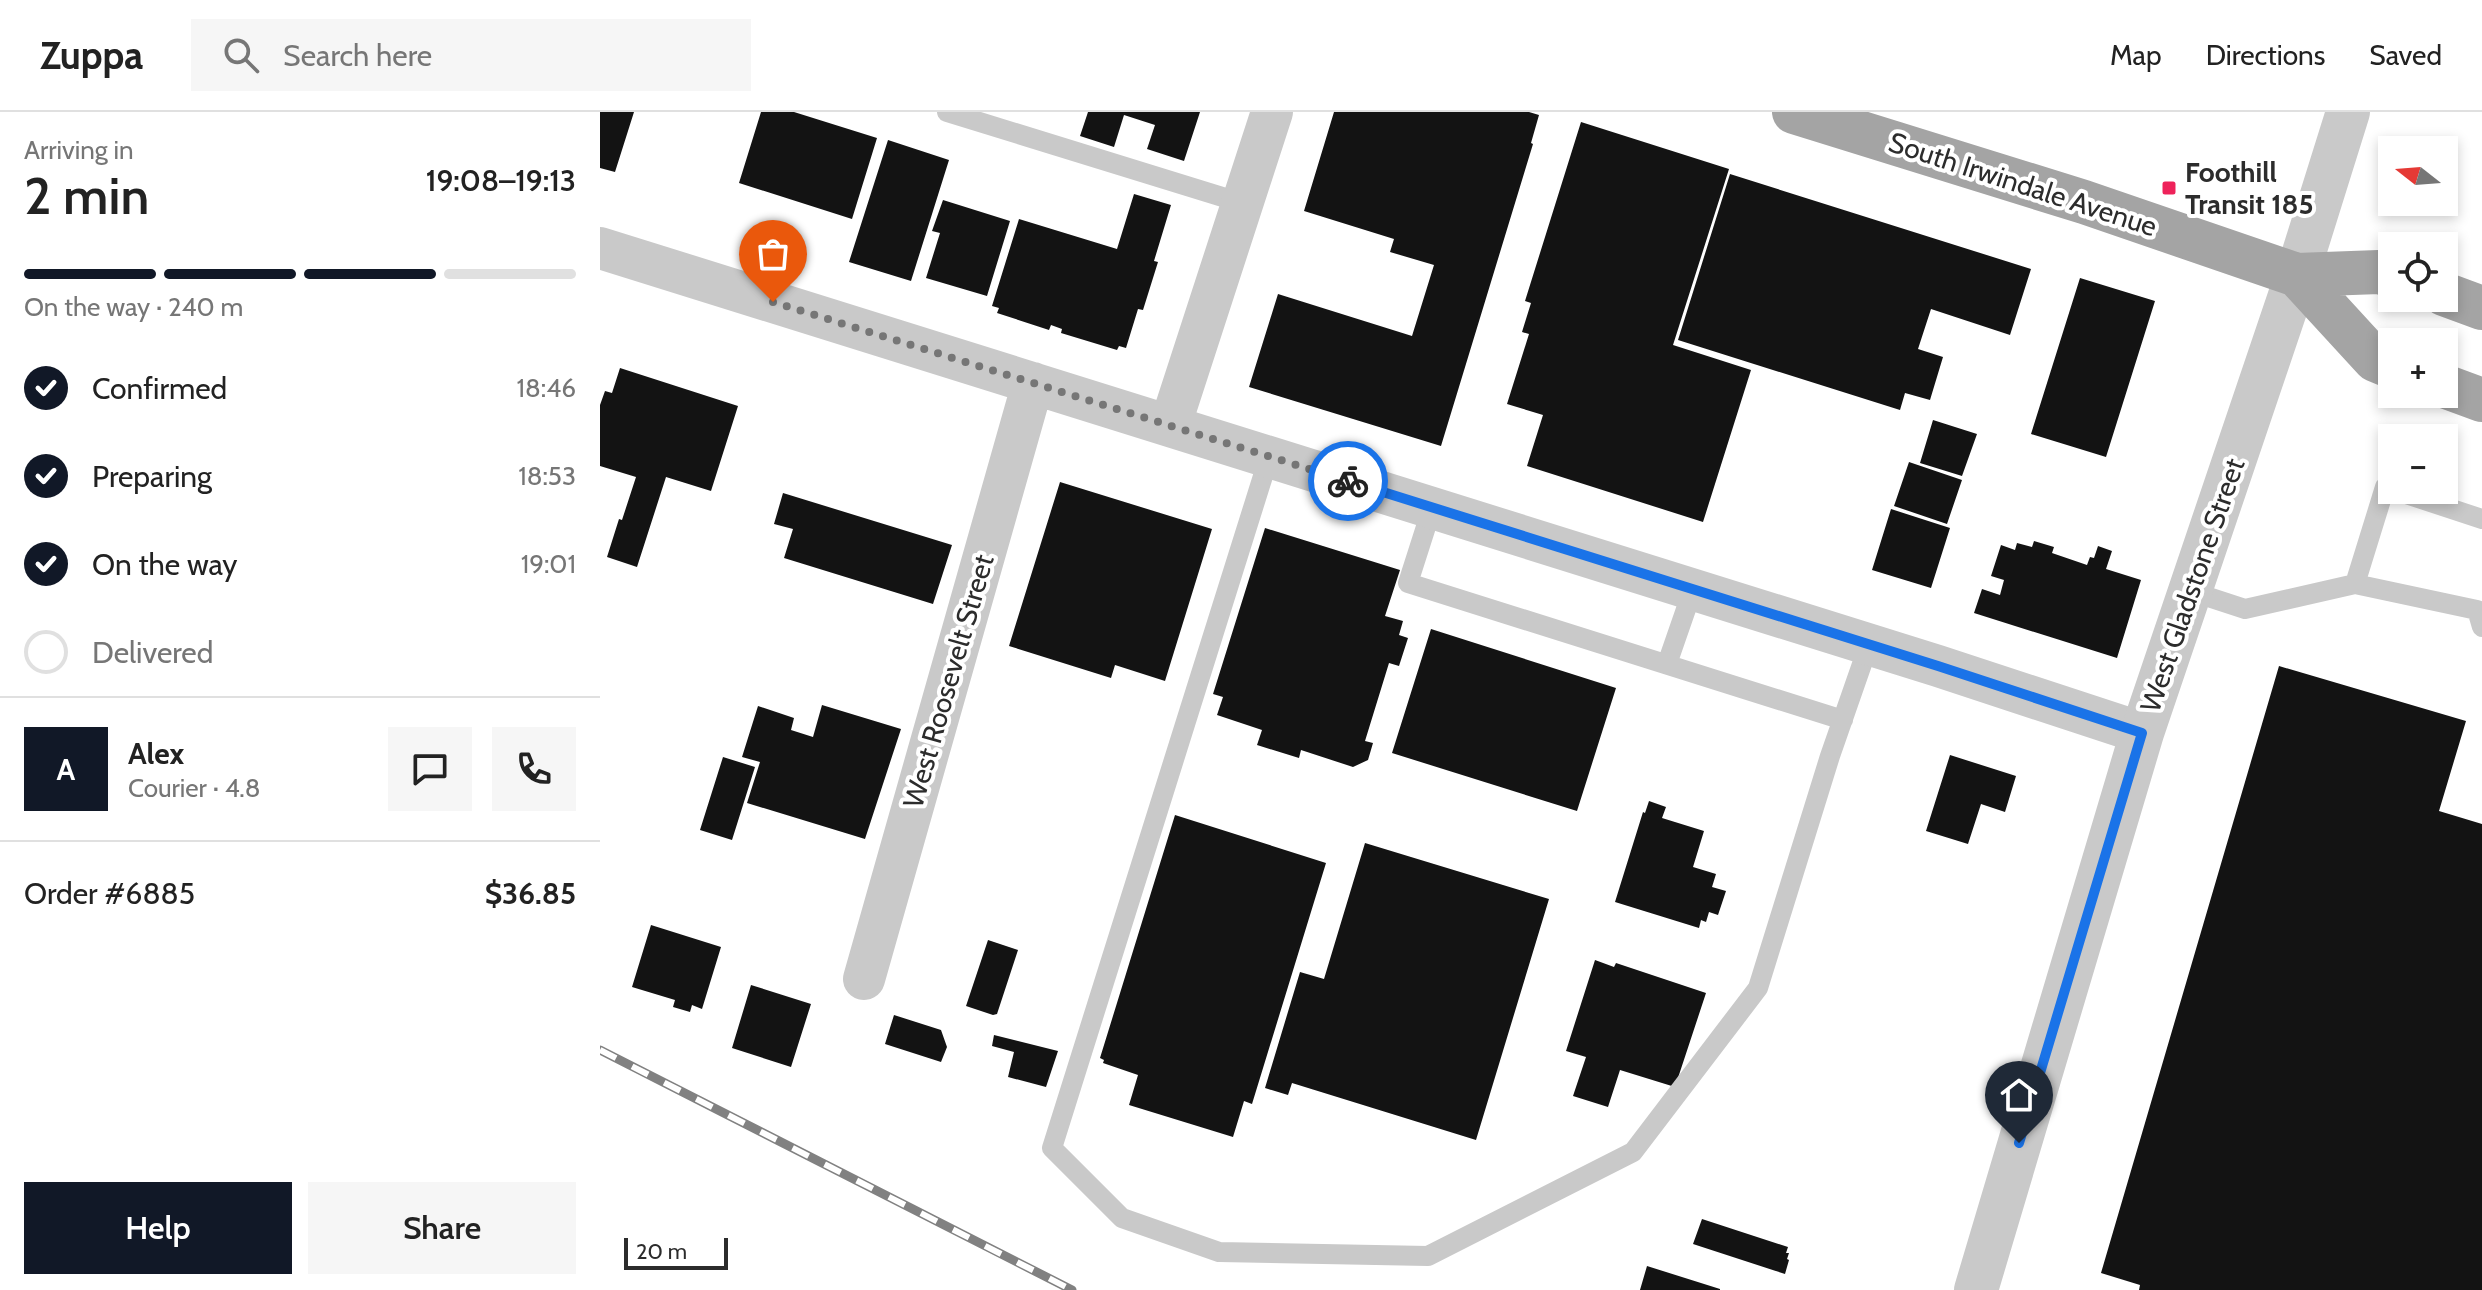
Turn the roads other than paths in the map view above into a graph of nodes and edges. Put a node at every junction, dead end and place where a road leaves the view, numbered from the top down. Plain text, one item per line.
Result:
1 (947, 112) edge
2 (1272, 112) edge
3 (1797, 112) edge
4 (2348, 112) edge
5 (1242, 203) junction
6 (600, 248) edge
7 (2378, 272) edge
8 (2297, 275) junction
9 (2458, 299) edge
10 (2482, 308) edge
11 (2378, 361) edge
12 (1033, 383) junction
13 (2458, 391) edge
14 (2482, 400) edge
15 (1170, 426) junction
16 (1269, 457) junction
17 (2380, 504) edge
18 (2436, 504) edge
19 (1432, 508) junction
20 (2482, 519) edge
21 (2355, 584) junction
22 (1693, 589) junction
23 (2190, 591) junction
24 (2482, 627) edge
25 (1869, 644) junction
26 (1667, 664) junction
27 (1843, 720) junction
28 (2142, 733) junction
29 (864, 979) dead end
30 (1976, 1290) edge

1 - 5 lane
2 - 5 street
3 - 8 main road, South Irwindale Avenue
4 - 8 street, West Gladstone Street
5 - 15 street
6 - 12 street
7 - 8 main road
8 - 11 main road
8 - 23 street, West Gladstone Street
9 - 10 main road
12 - 15 street
12 - 29 street, West Roosevelt Street
13 - 14 main road
15 - 16 street
16 - 19 street
16 - 27 lane
17 - 21 lane
18 - 20 lane
19 - 22 street
19 - 26 lane
21 - 23 lane
21 - 24 lane
22 - 25 street
22 - 26 lane
23 - 28 street, West Gladstone Street
25 - 27 lane
25 - 28 street
26 - 27 lane
28 - 30 street, West Gladstone Street

